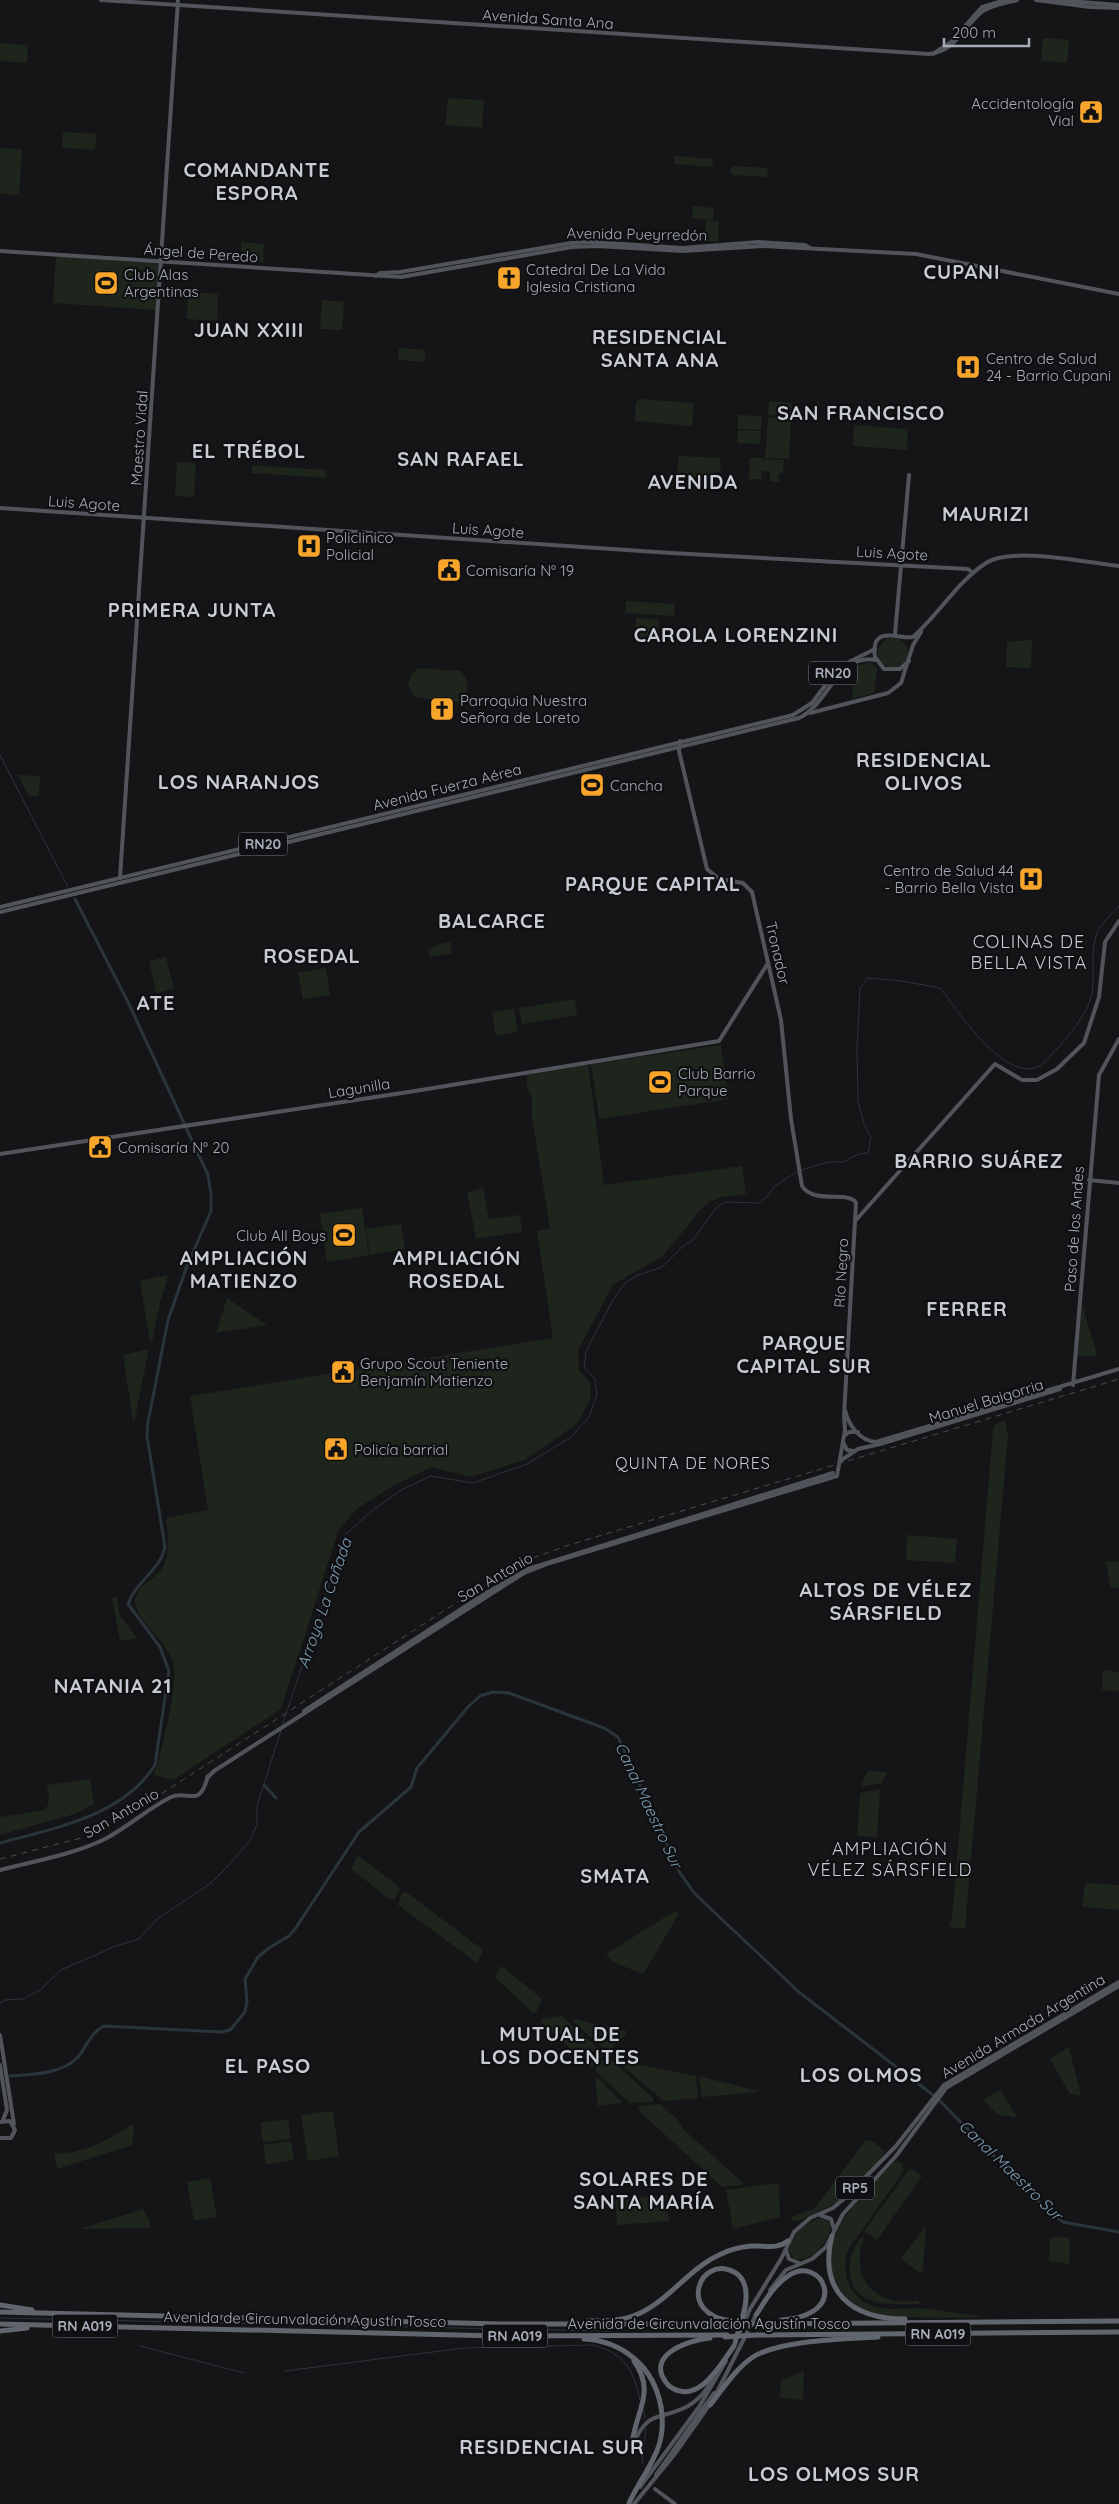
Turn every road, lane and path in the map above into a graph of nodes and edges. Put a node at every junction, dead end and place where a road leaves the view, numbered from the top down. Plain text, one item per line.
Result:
1 (101, 0) edge
2 (1006, 0) edge
3 (1017, 0) edge
4 (1036, 0) edge
5 (1055, 0) edge
6 (178, 3) edge
7 (1119, 6) edge
8 (933, 54) junction
9 (810, 248) junction
10 (0, 251) edge
11 (162, 262) junction
12 (376, 276) junction
13 (401, 277) joint
14 (1119, 294) edge
15 (909, 475) dead end
16 (0, 508) edge
17 (144, 518) junction
18 (902, 565) junction
19 (1119, 566) edge
20 (973, 573) junction
21 (928, 622) junction
22 (895, 634) junction
23 (901, 636) junction
24 (875, 649) junction
25 (912, 650) junction
26 (876, 660) junction
27 (909, 661) junction
28 (808, 714) junction
29 (680, 741) junction
30 (679, 746) junction
31 (120, 878) junction
32 (74, 890) junction
33 (68, 896) junction
34 (0, 907) edge
35 (0, 912) edge
36 (1119, 920) edge
37 (768, 963) junction
38 (1119, 1039) edge
39 (0, 1154) edge
40 (1089, 1180) junction
41 (1119, 1183) edge
42 (855, 1200) joint
43 (855, 1221) junction
44 (1119, 1370) edge
45 (1073, 1384) junction
46 (845, 1408) junction
47 (859, 1434) junction
48 (843, 1440) junction
49 (857, 1450) junction
50 (839, 1463) junction
51 (833, 1475) junction
52 (276, 1730) junction
53 (0, 1871) edge
54 (1119, 1982) edge
55 (1119, 1986) edge
56 (0, 2035) edge
57 (0, 2065) edge
58 (937, 2096) junction
59 (932, 2103) junction
60 (2, 2121) edge
61 (14, 2124) junction
62 (0, 2138) edge
63 (813, 2216) junction
64 (833, 2236) junction
65 (788, 2242) junction
66 (808, 2261) junction
67 (0, 2305) edge
68 (0, 2312) edge
69 (756, 2314) junction
70 (97, 2315) junction
71 (1119, 2320) edge
72 (763, 2322) junction
73 (928, 2322) junction
74 (733, 2323) junction
75 (0, 2324) edge
76 (468, 2324) junction
77 (170, 2328) junction
78 (750, 2330) junction
79 (0, 2331) edge
80 (1119, 2332) edge
81 (1000, 2333) junction
82 (498, 2336) junction
83 (726, 2336) junction
84 (734, 2344) junction
85 (624, 2350) junction
86 (723, 2367) junction
87 (710, 2405) junction
88 (633, 2438) dead end
89 (634, 2446) dead end
90 (656, 2475) dead end
91 (655, 2489) dead end
92 (630, 2504) edge
93 (675, 2504) edge

1 - 6 main road, Avenida Santa Ana
2 - 8 main road
3 - 8 main road
4 - 7 main road
5 - 7 main road
6 - 8 main road, Avenida Santa Ana
6 - 11 main road, Maestro Vidal
9 - 12 main road, Avenida Pueyrredón
9 - 13 main road, Avenida Pueyrredón
9 - 14 main road, Avenida Pueyrredón
10 - 11 main road, Ángel de Peredo
11 - 12 main road, Ángel de Peredo
11 - 17 main road, Maestro Vidal
12 - 13 main road, Ángel de Peredo
15 - 18 main road
16 - 17 main road, Luis Agote
17 - 18 main road, Luis Agote
17 - 31 main road, Maestro Vidal
18 - 20 main road, Luis Agote
18 - 22 main road
19 - 20 main road
20 - 21 main road
21 - 23 main road
21 - 25 main road
22 - 23 main road
22 - 24 main road, RN20
23 - 25 main road
24 - 26 main road, RN20
24 - 29 main road, Avenida Fuerza Aérea / RN20
25 - 27 main road
26 - 27 main road, RN20
26 - 28 main road, RN20
27 - 28 main road, Avenida Fuerza Aérea
28 - 30 main road, Avenida Fuerza Aérea / RN20
29 - 30 main road, Tronador
29 - 31 main road, Avenida Fuerza Aérea / RN20
30 - 33 main road, Avenida Fuerza Aérea / RN20
30 - 37 main road, Tronador
31 - 32 main road, Avenida Fuerza Aérea / RN20
32 - 33 main road
32 - 34 main road, Avenida Fuerza Aérea / RN20
33 - 35 main road, Avenida Fuerza Aérea / RN20
36 - 43 main road
37 - 39 main road, Lagunilla
37 - 42 main road, Tronador
38 - 40 main road, Paso de los Andes
40 - 41 main road
40 - 45 main road, Paso de los Andes
42 - 43 main road, Río Negro
43 - 46 main road, Río Negro
44 - 45 main road, Manuel Baigorria
45 - 47 main road, Manuel Baigorria
45 - 49 main road, Manuel Baigorria
46 - 47 main road, Río Negro
46 - 48 main road, Río Negro
47 - 48 main road
47 - 49 main road
48 - 49 main road
48 - 50 main road, Río Negro
49 - 50 main road
50 - 51 main road, Río Negro
51 - 52 main road, San Antonio
51 - 52 main road, San Antonio
52 - 53 main road, San Antonio
54 - 58 main road, Avenida Armada Argentina
55 - 58 main road, Avenida Armada Argentina
56 - 61 main road
57 - 60 main road
58 - 59 main road, Avenida Armada Argentina
59 - 63 main road, Avenida Armada Argentina / RP5
59 - 64 main road, Avenida Armada Argentina / RP5
60 - 61 main road
61 - 62 main road
63 - 64 main road
63 - 65 main road, Avenida Armada Argentina
64 - 66 main road, Avenida Armada Argentina
64 - 73 highway
65 - 66 main road
65 - 76 highway
65 - 84 main road, Avenida Armada Argentina
66 - 69 main road, Avenida Armada Argentina
67 - 70 highway
68 - 70 highway, Avenida de Circunvalación Agustín Tosco / RN A019
69 - 72 highway
69 - 78 main road, Avenida Armada Argentina
70 - 76 highway, Avenida de Circunvalación Agustín Tosco / RN A019
71 - 73 highway, Avenida de Circunvalación Agustín Tosco / RN A019
72 - 73 highway, Avenida de Circunvalación Agustín Tosco / RN A019
72 - 74 highway, Avenida de Circunvalación Agustín Tosco / RN A019, bridge
74 - 76 highway, Avenida de Circunvalación Agustín Tosco / RN A019
74 - 84 highway
75 - 77 highway, Avenida de Circunvalación Agustín Tosco / RN A019
77 - 79 highway
77 - 82 highway, Avenida de Circunvalación Agustín Tosco / RN A019
78 - 87 main road, Avenida Armada Argentina
78 - 90 main road
80 - 81 highway, Avenida de Circunvalación Agustín Tosco / RN A019
81 - 83 highway, Avenida de Circunvalación Agustín Tosco / RN A019, bridge
81 - 87 highway
82 - 83 highway, Avenida de Circunvalación Agustín Tosco / RN A019
82 - 85 highway
83 - 84 highway
84 - 86 main road, Avenida Armada Argentina
85 - 88 highway
85 - 92 highway, bridge
86 - 89 main road
86 - 92 main road, Avenida Armada Argentina, bridge
87 - 92 main road, Avenida Armada Argentina
91 - 93 main road

